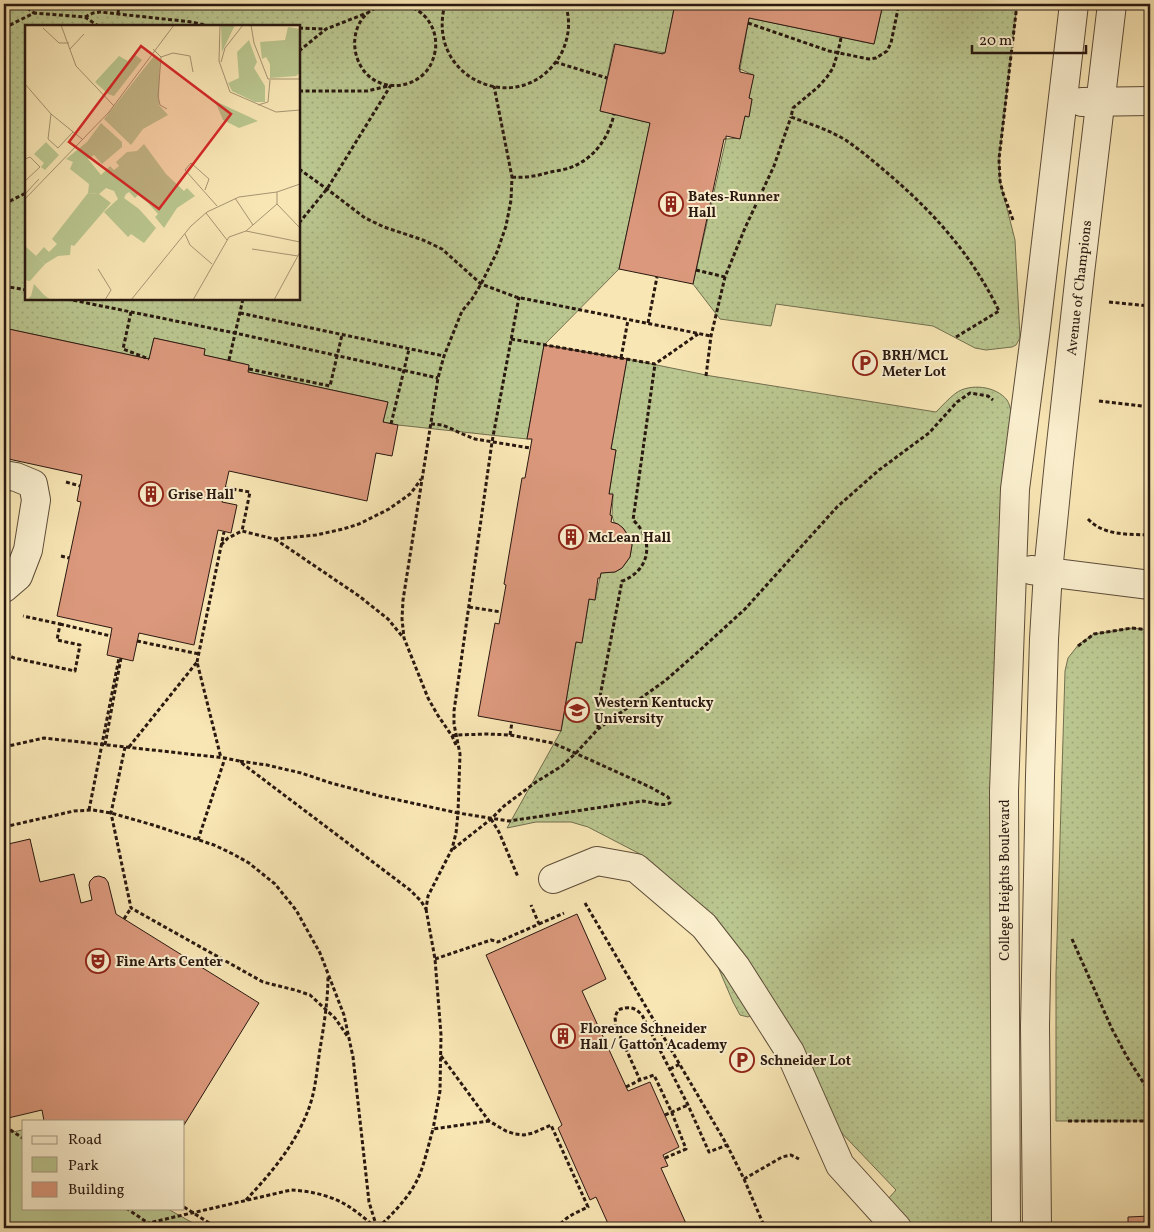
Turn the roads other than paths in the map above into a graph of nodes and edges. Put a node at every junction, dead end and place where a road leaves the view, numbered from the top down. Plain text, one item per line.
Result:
1 (1074, 4) edge
2 (1112, 4) edge
3 (1150, 101) edge
4 (1062, 102) junction
5 (1100, 102) junction
6 (4, 475) edge
7 (1012, 568) junction
8 (1048, 572) junction
9 (1150, 584) edge
10 (4, 588) edge
11 (553, 879) dead end
12 (897, 1228) edge
13 (1006, 1228) edge
14 (1037, 1228) edge

1 - 4 street
2 - 5 street, Avenue of Champions
3 - 5 street
4 - 5 street
4 - 7 street
5 - 8 street, Avenue of Champions
6 - 10 street
7 - 8 street
7 - 13 street, College Heights Boulevard
8 - 9 street
8 - 14 street
11 - 12 street

